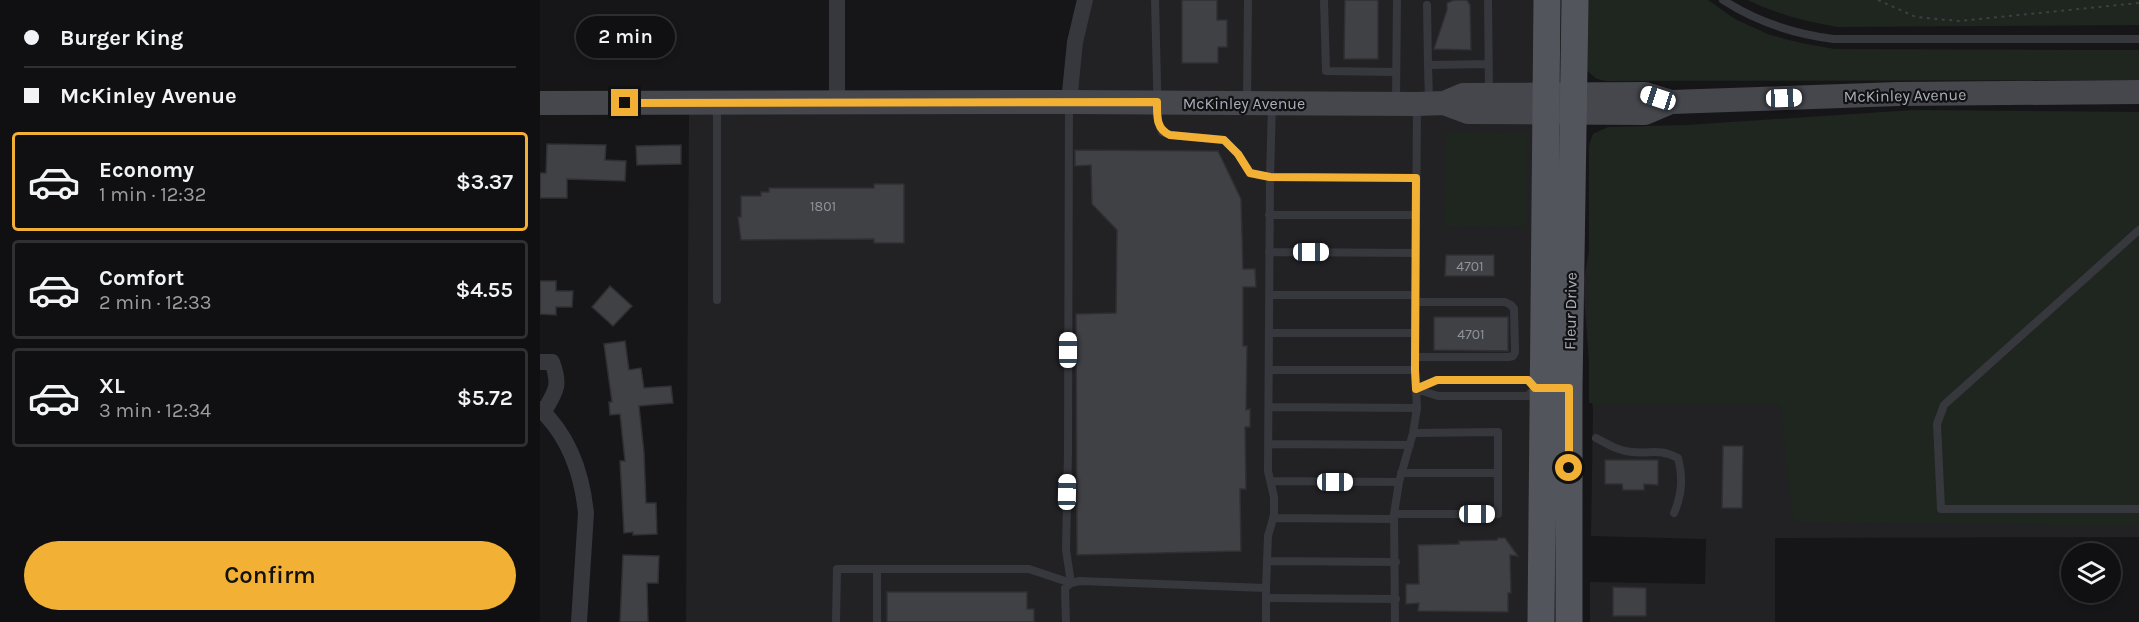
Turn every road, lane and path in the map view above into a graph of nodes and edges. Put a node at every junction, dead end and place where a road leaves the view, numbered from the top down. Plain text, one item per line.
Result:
1 (837, 0) edge
2 (1085, 0) edge
3 (1155, 0) edge
4 (1248, 0) edge
5 (1324, 0) edge
6 (1397, 0) edge
7 (1488, 0) edge
8 (1546, 0) edge
9 (1575, 0) edge
10 (1723, 0) edge
11 (1878, 0) edge
12 (2139, 3) edge
13 (1427, 5) dead end
14 (2139, 39) edge
15 (1489, 64) junction
16 (1428, 65) junction
17 (1396, 72) junction
18 (2139, 92) edge
19 (1489, 95) junction
20 (717, 102) junction
21 (837, 102) junction
22 (1069, 102) junction
23 (1157, 102) junction
24 (540, 103) edge
25 (1247, 103) junction
26 (1272, 103) junction
27 (1546, 103) junction
28 (1574, 103) junction
29 (1421, 104) junction
30 (1270, 177) junction
31 (1416, 178) junction
32 (1269, 215) junction
33 (1416, 215) junction
34 (2139, 230) edge
35 (1269, 252) junction
36 (1415, 253) junction
37 (1269, 296) junction
38 (1415, 299) junction
39 (717, 300) dead end
40 (1269, 333) junction
41 (1415, 333) junction
42 (1415, 357) junction
43 (540, 362) edge
44 (1269, 370) junction
45 (1415, 370) junction
46 (1552, 388) junction
47 (1416, 389) junction
48 (1269, 407) junction
49 (1417, 408) junction
50 (542, 411) edge
51 (1413, 433) junction
52 (1596, 438) dead end
53 (1268, 444) junction
54 (1410, 445) junction
55 (1401, 473) junction
56 (1498, 473) junction
57 (1271, 481) junction
58 (1399, 482) junction
59 (2139, 509) edge
60 (1674, 513) dead end
61 (1394, 517) junction
62 (1273, 518) junction
63 (1267, 561) junction
64 (1396, 562) junction
65 (877, 569) junction
66 (1071, 583) junction
67 (1266, 588) junction
68 (1266, 598) junction
69 (1396, 599) junction
70 (579, 622) edge
71 (836, 622) edge
72 (877, 622) edge
73 (1066, 622) edge
74 (1266, 622) edge
75 (1395, 622) edge
76 (1541, 622) edge
77 (1569, 622) edge

1 - 21 street
2 - 22 street
3 - 23 lane
4 - 25 lane
5 - 17 lane
6 - 17 lane
7 - 15 lane
8 - 27 main road, Fleur Drive
9 - 28 main road, Fleur Drive
10 - 14 lane
11 - 12 path
13 - 16 lane
15 - 16 lane
15 - 19 lane
16 - 29 lane
17 - 29 lane
18 - 28 main road, McKinley Avenue
19 - 27 main road, McKinley Avenue
19 - 29 main road, McKinley Avenue
20 - 21 main road, McKinley Avenue
20 - 24 main road, McKinley Avenue
20 - 39 lane
21 - 22 main road, McKinley Avenue
22 - 23 main road, McKinley Avenue
22 - 66 lane
23 - 25 main road, McKinley Avenue
23 - 30 lane
25 - 26 main road, McKinley Avenue
26 - 29 main road, McKinley Avenue
26 - 30 lane
27 - 28 main road, McKinley Avenue
27 - 29 main road, McKinley Avenue
27 - 46 main road, Fleur Drive
28 - 46 main road, Fleur Drive
29 - 31 lane
30 - 31 lane
30 - 32 lane
31 - 33 lane
32 - 33 lane
32 - 35 lane
33 - 36 lane
34 - 59 lane
35 - 36 lane
35 - 37 lane
36 - 38 lane
37 - 38 lane
37 - 40 lane
38 - 41 lane
38 - 42 lane
40 - 41 lane
40 - 44 lane
41 - 42 lane
42 - 45 lane
43 - 50 street
44 - 45 lane
44 - 48 lane
45 - 47 lane
46 - 47 lane
46 - 47 lane
46 - 76 main road, Fleur Drive
46 - 77 main road, Fleur Drive
47 - 49 lane
48 - 49 lane
48 - 53 lane
49 - 51 lane
50 - 70 street
51 - 54 lane
51 - 56 lane
52 - 60 lane
53 - 54 lane
53 - 57 lane
54 - 55 lane
55 - 56 lane
55 - 58 lane
56 - 61 lane
57 - 58 lane
57 - 62 lane
58 - 61 lane
61 - 62 lane
61 - 64 lane
62 - 63 lane
63 - 64 lane
63 - 67 lane
64 - 69 lane
65 - 66 lane
65 - 71 lane
65 - 72 lane
66 - 67 lane
66 - 73 lane
67 - 68 lane
68 - 69 lane
68 - 74 lane
69 - 75 lane

